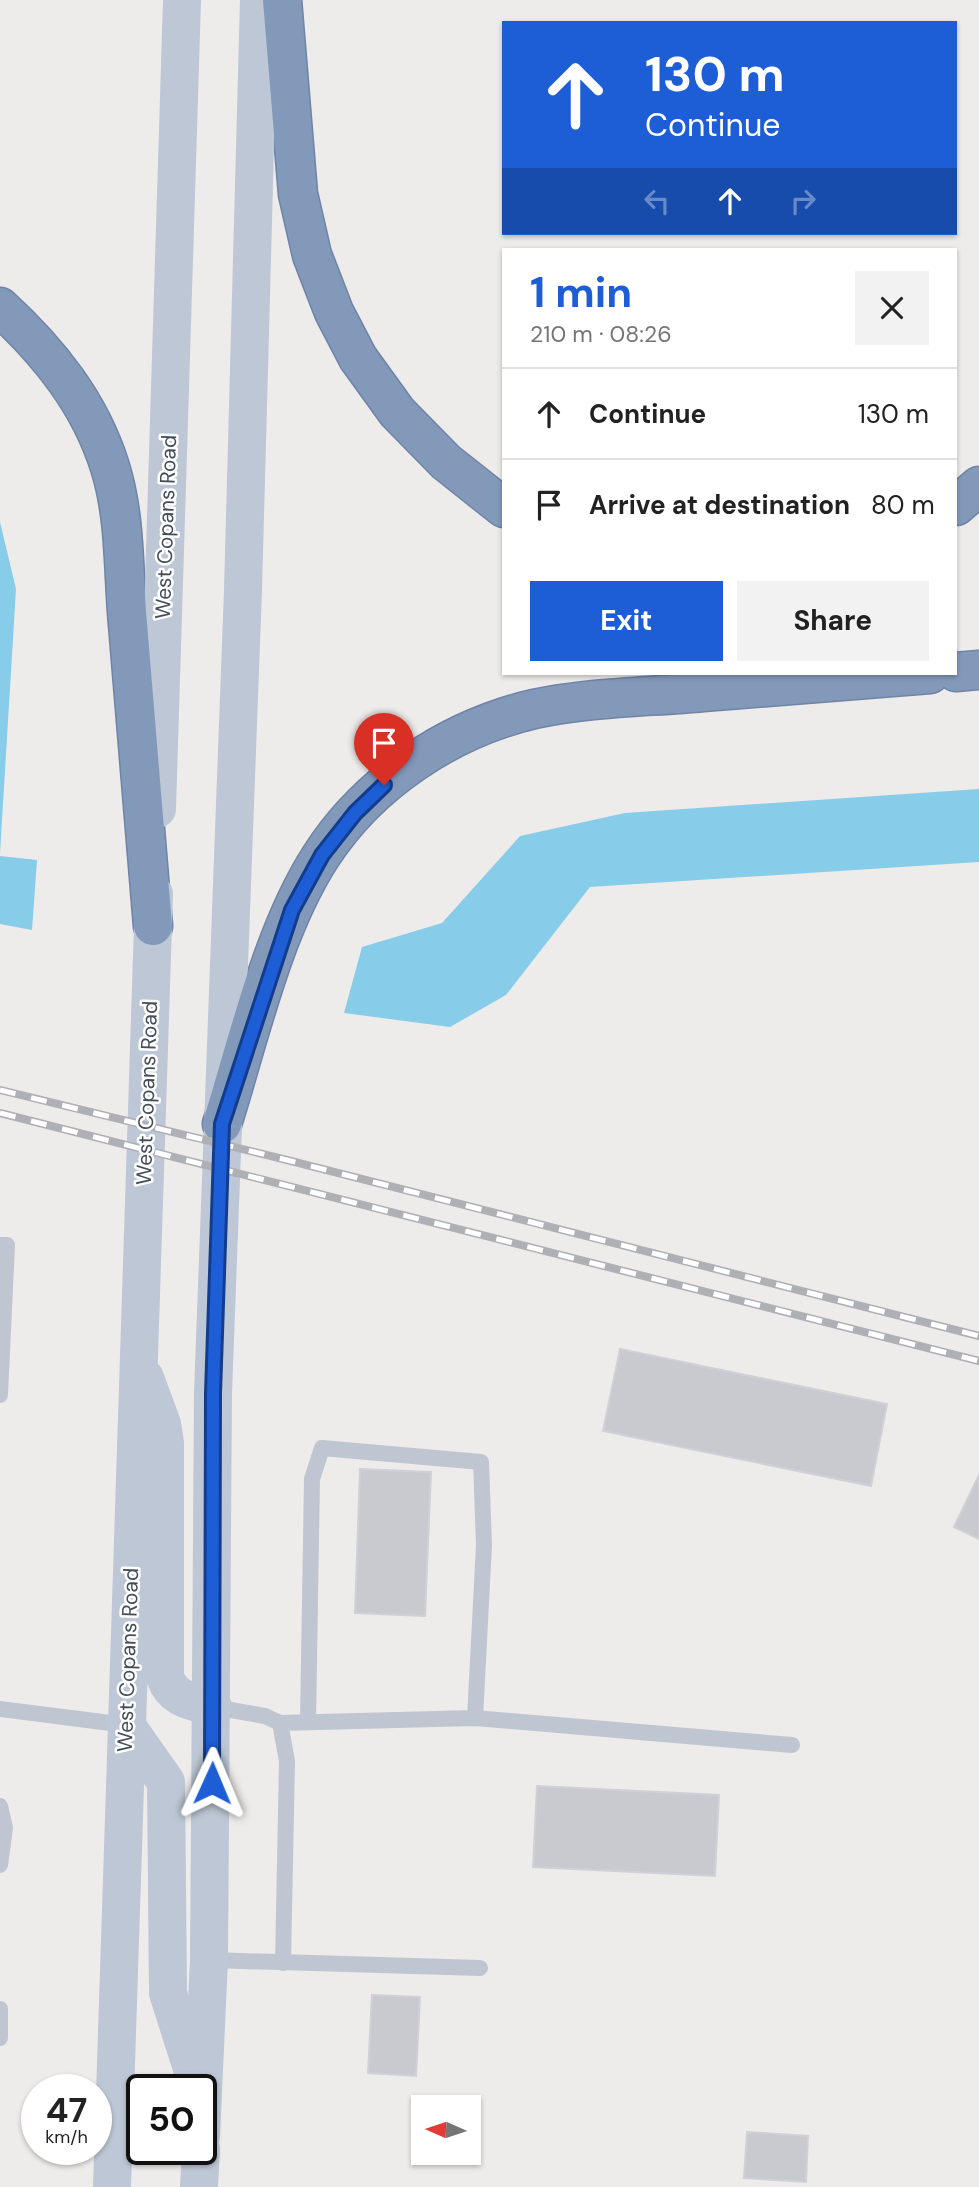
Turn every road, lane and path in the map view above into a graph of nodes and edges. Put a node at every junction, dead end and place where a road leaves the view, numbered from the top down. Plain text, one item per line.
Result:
1 (182, 0) edge
2 (259, 0) edge
3 (282, 0) edge
4 (0, 307) edge
5 (979, 486) edge
6 (957, 505) edge
7 (502, 506) edge
8 (979, 670) edge
9 (957, 672) edge
10 (917, 675) edge
11 (153, 926) junction
12 (222, 1124) junction
13 (0, 1245) edge
14 (1, 1348) edge
15 (137, 1356) junction
16 (0, 1395) edge
17 (213, 1707) junction
18 (0, 1709) edge
19 (475, 1718) junction
20 (308, 1722) junction
21 (280, 1723) junction
22 (126, 1725) junction
23 (792, 1745) dead end
24 (0, 1806) edge
25 (0, 1865) edge
26 (209, 1961) junction
27 (283, 1963) junction
28 (480, 1968) dead end
29 (0, 2009) edge
30 (0, 2038) edge
31 (191, 2074) edge
32 (203, 2074) edge
33 (200, 2165) edge
34 (112, 2187) edge
35 (199, 2187) edge

1 - 11 main road, West Copans Road
2 - 12 main road
3 - 7 highway
4 - 11 highway
5 - 6 highway
8 - 9 highway
10 - 12 highway
11 - 15 main road, West Copans Road
12 - 17 main road
13 - 14 lane
14 - 16 lane
15 - 17 main road
15 - 22 main road, West Copans Road
17 - 21 lane
17 - 26 main road
18 - 22 lane
19 - 20 lane
19 - 20 lane
19 - 23 lane
20 - 21 lane
21 - 27 lane
22 - 31 main road
22 - 34 main road, West Copans Road
24 - 25 lane
26 - 27 lane
26 - 32 main road
27 - 28 lane
29 - 30 lane
33 - 35 main road

